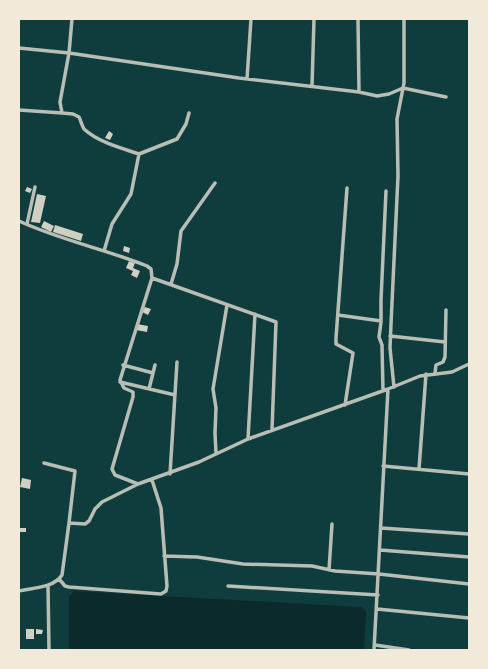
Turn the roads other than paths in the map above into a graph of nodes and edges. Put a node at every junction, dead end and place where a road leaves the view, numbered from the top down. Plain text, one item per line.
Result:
1 (72, 19) edge
2 (251, 19) edge
3 (314, 19) edge
4 (358, 19) edge
5 (404, 19) edge
6 (19, 48) edge
7 (69, 53) junction
8 (248, 79) junction
9 (312, 86) junction
10 (403, 88) junction
11 (359, 92) junction
12 (446, 97) dead end
13 (19, 110) edge
14 (62, 113) junction
15 (189, 113) dead end
16 (139, 154) junction
17 (215, 183) dead end
18 (35, 188) dead end
19 (347, 188) dead end
20 (386, 191) dead end
21 (19, 221) edge
22 (26, 224) junction
23 (104, 251) junction
24 (152, 278) junction
25 (171, 284) junction
26 (227, 305) junction
27 (446, 310) dead end
28 (255, 314) junction
29 (338, 315) junction
30 (381, 322) junction
31 (390, 336) junction
32 (445, 342) junction
33 (177, 362) dead end
34 (469, 364) edge
35 (123, 365) junction
36 (155, 365) dead end
37 (153, 373) junction
38 (435, 373) junction
39 (426, 374) junction
40 (120, 382) junction
41 (394, 387) junction
42 (149, 389) junction
43 (388, 389) junction
44 (383, 391) junction
45 (175, 395) junction
46 (345, 405) junction
47 (272, 430) junction
48 (248, 439) junction
49 (216, 453) junction
50 (44, 463) dead end
51 (383, 466) junction
52 (419, 470) junction
53 (170, 474) junction
54 (469, 474) edge
55 (152, 480) junction
56 (138, 484) junction
57 (69, 523) junction
58 (332, 524) dead end
59 (381, 528) junction
60 (469, 534) edge
61 (380, 550) junction
62 (164, 556) junction
63 (469, 557) edge
64 (329, 570) junction
65 (379, 574) junction
66 (59, 579) junction
67 (469, 584) edge
68 (48, 585) junction
69 (228, 586) dead end
70 (19, 591) edge
71 (378, 595) junction
72 (377, 609) junction
73 (469, 618) edge
74 (374, 645) junction
75 (49, 650) edge
76 (374, 650) edge
77 (409, 650) edge

1 - 7 street
2 - 8 street
3 - 9 street
4 - 11 street
5 - 10 street
6 - 7 street
7 - 8 street
7 - 14 street
8 - 9 street
9 - 11 street
10 - 11 street
10 - 12 street
10 - 31 street
13 - 14 street
14 - 16 street
15 - 16 street
16 - 23 street
17 - 25 street
18 - 22 street
19 - 29 street
20 - 30 street
21 - 22 street
22 - 23 street
23 - 24 street
24 - 25 street
24 - 35 street
25 - 26 street
26 - 28 street
26 - 49 street
27 - 32 street
28 - 47 street
28 - 48 street
29 - 30 street
29 - 46 street
30 - 44 street
31 - 32 street
31 - 41 street
32 - 38 street
33 - 45 street
34 - 38 street
35 - 37 street
35 - 40 street
36 - 37 street
37 - 42 street
38 - 39 street
39 - 41 street
39 - 52 street
40 - 42 street
40 - 56 street
41 - 43 street
42 - 45 street
43 - 44 street
43 - 51 street
44 - 46 street
45 - 53 street
46 - 47 street
47 - 48 street
48 - 49 street
49 - 53 street
50 - 57 street
51 - 52 street
51 - 59 street
52 - 54 street
53 - 55 street
55 - 56 street
55 - 62 street
56 - 57 street
57 - 66 street
58 - 64 street
59 - 60 street
59 - 61 street
61 - 63 street
61 - 65 street
62 - 64 street
62 - 66 street
64 - 65 street
65 - 67 street
65 - 71 street
66 - 68 street
68 - 70 street
68 - 75 street
69 - 71 street
71 - 72 street
72 - 73 street
72 - 74 street
74 - 76 street
74 - 77 street

